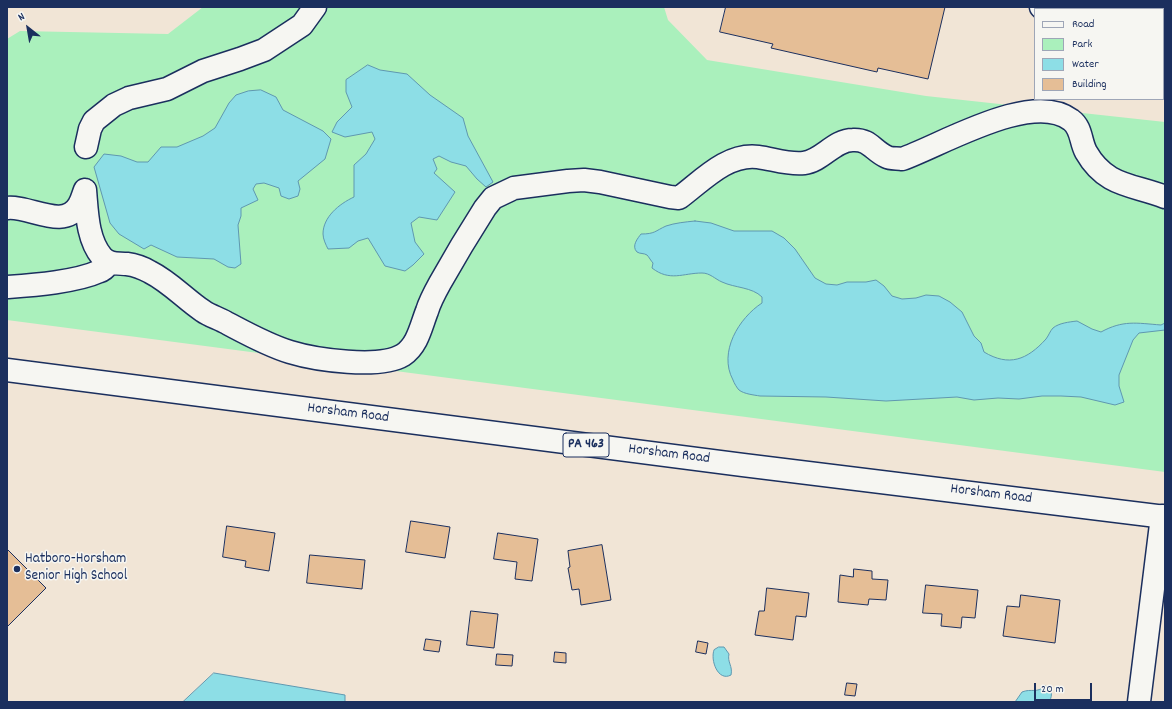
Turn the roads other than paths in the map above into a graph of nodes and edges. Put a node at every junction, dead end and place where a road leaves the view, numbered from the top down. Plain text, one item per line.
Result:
1 (315, 7) edge
2 (86, 147) dead end
3 (1165, 197) edge
4 (7, 208) edge
5 (109, 263) junction
6 (7, 287) edge
7 (7, 370) edge
8 (1164, 516) edge
9 (1139, 702) edge

1 - 2 main road
3 - 5 main road
4 - 5 main road
5 - 6 main road
7 - 8 main road, Horsham Road / PA 463
8 - 9 main road

